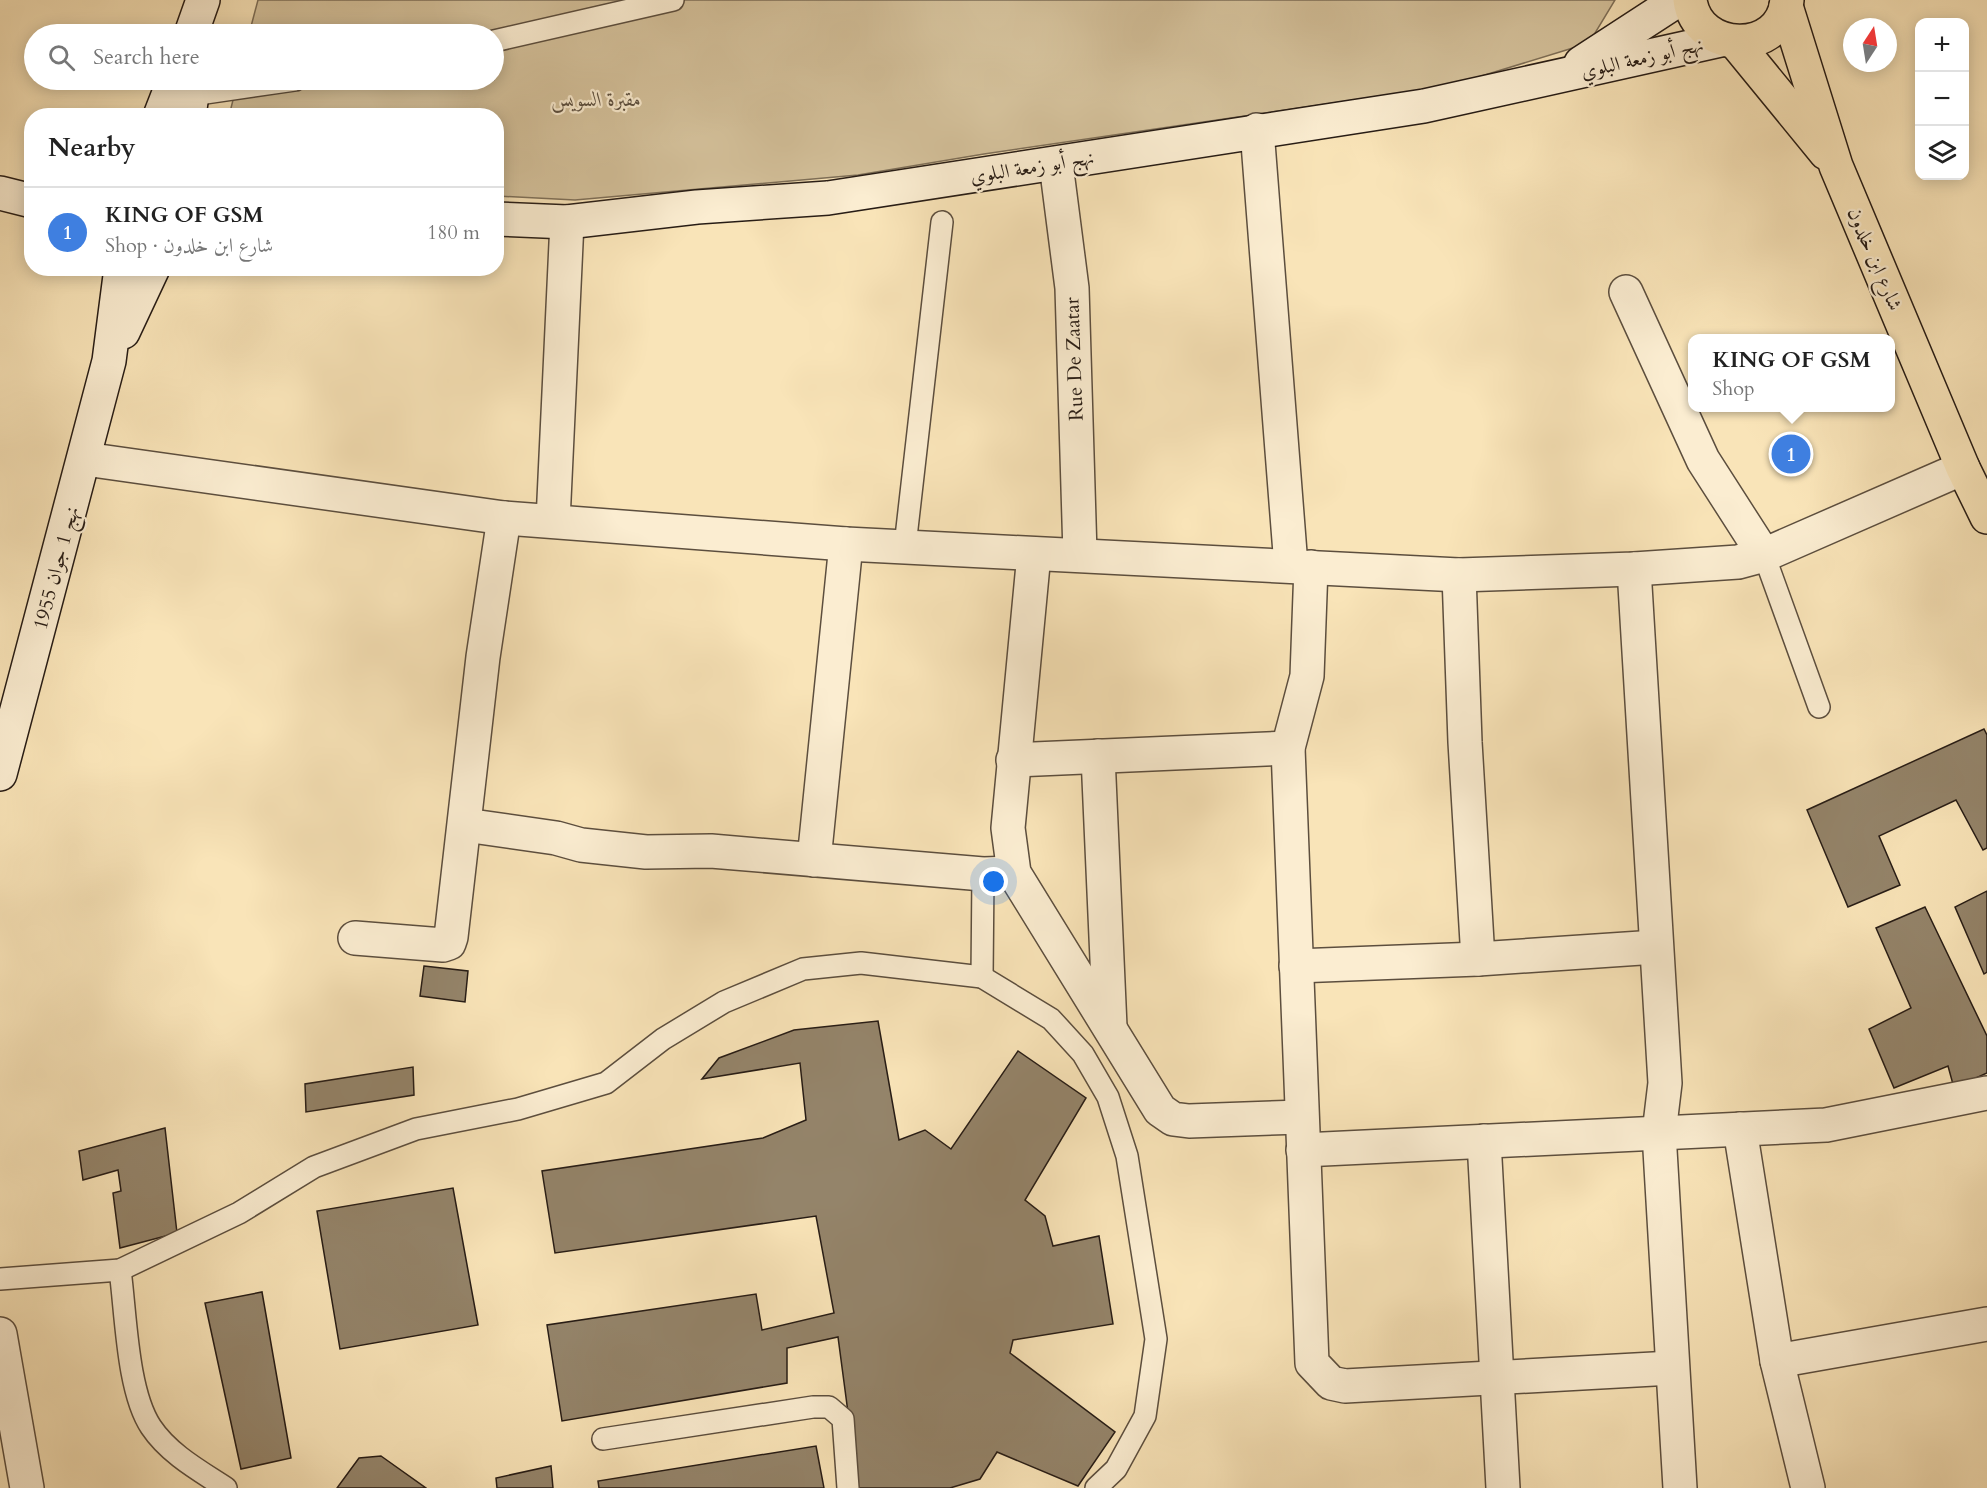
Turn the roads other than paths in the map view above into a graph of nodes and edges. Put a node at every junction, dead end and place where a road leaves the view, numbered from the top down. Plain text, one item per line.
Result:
1 (204, 0) edge
2 (673, 0) edge
3 (1678, 0) edge
4 (1690, 0) edge
5 (1786, 3) edge
6 (194, 24) edge
7 (201, 24) edge
8 (504, 39) edge
9 (1729, 41) junction
10 (1562, 76) junction
11 (205, 90) edge
12 (187, 92) edge
13 (169, 108) edge
14 (1257, 130) junction
15 (1056, 164) junction
16 (1836, 166) junction
17 (24, 184) edge
18 (0, 188) edge
19 (0, 193) edge
20 (24, 199) edge
21 (504, 219) edge
22 (567, 222) junction
23 (942, 222) dead end
24 (120, 276) edge
25 (149, 276) edge
26 (1626, 292) dead end
27 (109, 361) junction
28 (85, 459) junction
29 (1963, 468) junction
30 (1987, 517) edge
31 (504, 518) junction
32 (553, 521) junction
33 (846, 544) junction
34 (905, 546) junction
35 (1034, 554) junction
36 (1080, 554) junction
37 (1764, 555) junction
38 (1301, 566) junction
39 (1634, 569) junction
40 (1459, 575) junction
41 (1818, 707) dead end
42 (1288, 748) junction
43 (1098, 756) junction
44 (1013, 760) junction
45 (0, 774) edge
46 (465, 825) junction
47 (814, 860) junction
48 (999, 874) junction
49 (355, 938) dead end
50 (1656, 947) junction
51 (1478, 959) junction
52 (1296, 966) junction
53 (982, 977) junction
54 (1110, 1029) junction
55 (1987, 1092) edge
56 (1301, 1117) junction
57 (1740, 1129) junction
58 (1659, 1133) junction
59 (1484, 1141) junction
60 (1303, 1150) junction
61 (120, 1270) junction
62 (0, 1280) edge
63 (1987, 1324) edge
64 (0, 1334) edge
65 (1777, 1361) junction
66 (1672, 1368) junction
67 (1497, 1378) junction
68 (603, 1439) dead end
69 (27, 1488) edge
70 (226, 1488) edge
71 (848, 1488) edge
72 (1096, 1488) edge
73 (1503, 1488) edge
74 (1680, 1488) edge
75 (1808, 1488) edge

1 - 6 street
1 - 7 street
2 - 8 lane
3 - 10 street, نهج أبو زمعة البلوي
4 - 9 main road, شارع ابن خلدون
5 - 9 main road
5 - 16 main road, شارع ابن خلدون
9 - 10 street, نهج أبو زمعة البلوي
9 - 16 main road, شارع ابن خلدون
10 - 14 street, نهج أبو زمعة البلوي
11 - 12 lane
12 - 13 street
14 - 15 street, نهج أبو زمعة البلوي
14 - 38 street
15 - 22 street, نهج أبو زمعة البلوي
15 - 36 street, Rue De Zaatar
16 - 29 main road, شارع ابن خلدون
17 - 18 street
19 - 20 street
21 - 22 street, نهج أبو زمعة البلوي
22 - 32 street
23 - 34 lane
24 - 27 street, نهج 1 جوان 1955
25 - 27 street, نهج 1 جوان 1955
26 - 37 street
27 - 28 street, نهج 1 جوان 1955
28 - 31 street
28 - 45 street, نهج 1 جوان 1955
29 - 30 main road, شارع ابن خلدون
29 - 37 street
31 - 32 street
31 - 46 street
32 - 33 street
33 - 34 street
33 - 47 street
34 - 35 street
35 - 36 street
35 - 44 street
36 - 38 street
37 - 39 street
37 - 41 lane
38 - 40 street
38 - 42 street
39 - 40 street
39 - 50 street
40 - 51 street
42 - 43 street
42 - 52 street
43 - 44 street
43 - 54 street
44 - 48 street
46 - 47 street
46 - 49 street
47 - 48 street
48 - 53 lane
48 - 54 street
50 - 51 street
50 - 58 street
51 - 52 street
52 - 56 street
53 - 61 lane
53 - 72 lane
54 - 56 street
55 - 57 street
56 - 60 street
57 - 58 street
57 - 65 street
58 - 59 street
58 - 66 street
59 - 60 street
59 - 67 street
60 - 67 street
61 - 62 lane
61 - 70 lane
63 - 65 street
64 - 69 street
65 - 75 street
66 - 67 street
66 - 74 street
67 - 73 street
68 - 71 lane

